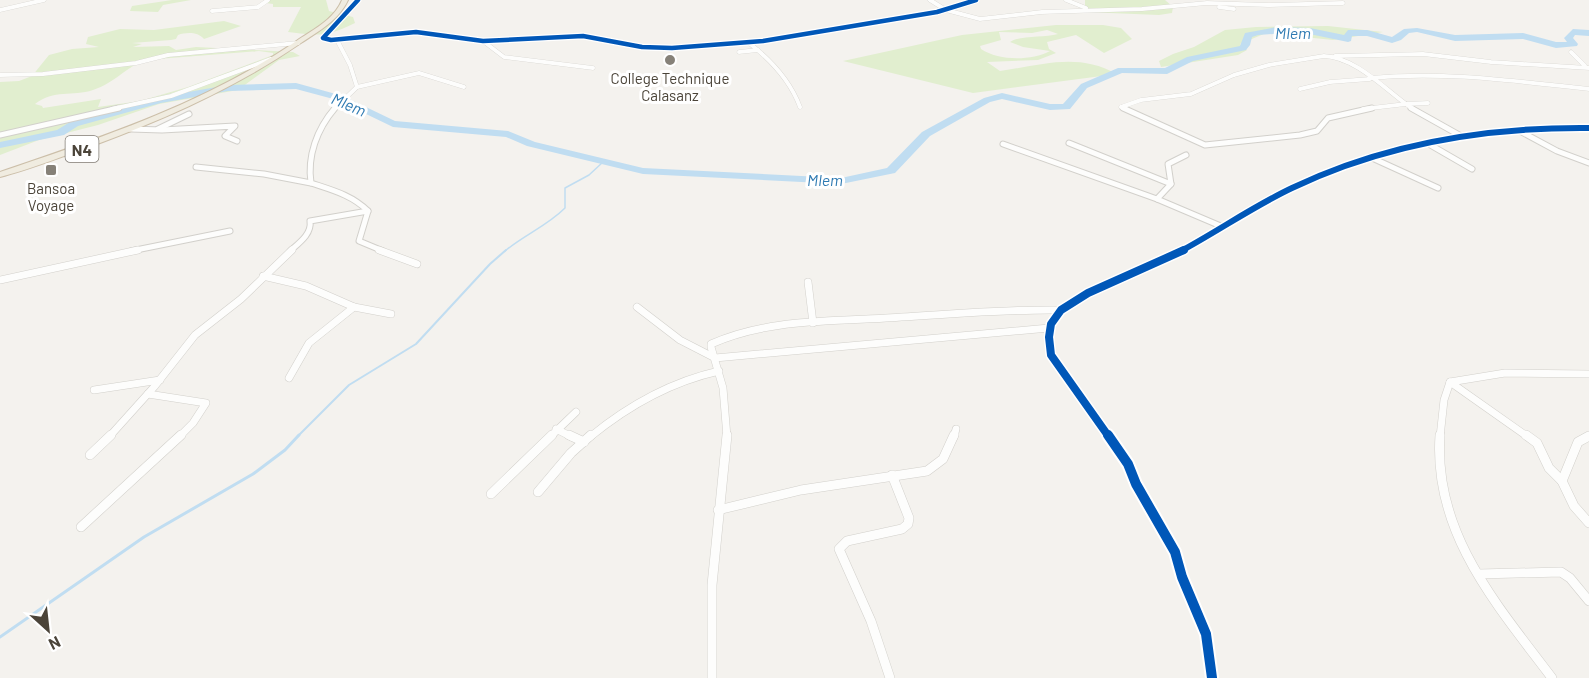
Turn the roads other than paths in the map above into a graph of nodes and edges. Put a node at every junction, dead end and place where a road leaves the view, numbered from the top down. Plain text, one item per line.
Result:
1 (44, 0) edge
2 (268, 0) edge
3 (345, 0) edge
4 (358, 0) edge
5 (930, 0) edge
6 (976, 0) edge
7 (1066, 0) edge
8 (24, 2) edge
9 (1187, 3) edge
10 (1342, 3) dead end
11 (0, 9) edge
12 (1234, 9) dead end
13 (946, 10) junction
14 (1089, 10) junction
15 (212, 11) dead end
16 (337, 40) junction
17 (483, 41) junction
18 (298, 43) junction
19 (749, 43) junction
20 (758, 50) junction
21 (739, 52) dead end
22 (1571, 52) dead end
23 (1332, 56) junction
24 (276, 58) junction
25 (593, 68) dead end
26 (1588, 68) edge
27 (0, 75) edge
28 (1369, 78) junction
29 (357, 87) junction
30 (464, 87) dead end
31 (1589, 88) edge
32 (1300, 89) dead end
33 (1428, 103) dead end
34 (1407, 105) junction
35 (800, 106) dead end
36 (189, 114) dead end
37 (1589, 128) edge
38 (1517, 129) junction
39 (132, 130) junction
40 (153, 131) junction
41 (0, 135) edge
42 (1461, 136) junction
43 (237, 141) dead end
44 (1069, 143) dead end
45 (1427, 143) junction
46 (1003, 144) dead end
47 (1186, 156) dead end
48 (1370, 158) junction
49 (1589, 163) edge
50 (196, 166) dead end
51 (1472, 169) dead end
52 (0, 176) edge
53 (310, 183) junction
54 (1171, 184) junction
55 (1438, 188) dead end
56 (1158, 199) junction
57 (368, 211) junction
58 (1223, 227) junction
59 (230, 231) dead end
60 (417, 264) dead end
61 (263, 276) junction
62 (0, 280) edge
63 (808, 282) dead end
64 (354, 307) junction
65 (637, 307) dead end
66 (1060, 310) junction
67 (391, 314) dead end
68 (813, 323) junction
69 (1049, 328) junction
70 (715, 358) junction
71 (719, 371) junction
72 (1589, 374) edge
73 (289, 378) dead end
74 (160, 380) junction
75 (1450, 382) junction
76 (94, 390) dead end
77 (148, 394) junction
78 (576, 412) dead end
79 (556, 429) junction
80 (956, 429) dead end
81 (1589, 436) edge
82 (584, 442) junction
83 (90, 455) dead end
84 (892, 475) junction
85 (1562, 481) junction
86 (538, 492) dead end
87 (491, 494) dead end
88 (718, 510) junction
89 (1589, 523) edge
90 (81, 527) dead end
91 (1479, 574) junction
92 (1589, 601) edge
93 (712, 678) edge
94 (890, 678) edge
95 (1212, 678) edge
96 (1552, 678) edge

1 - 8 street
2 - 15 street
3 - 18 highway, N4
4 - 16 street
5 - 13 street
6 - 13 street
7 - 14 street
8 - 11 street
9 - 10 street
9 - 12 street
9 - 14 street
13 - 14 street
13 - 19 street
16 - 17 street
16 - 29 street
17 - 19 street
17 - 25 street
18 - 24 highway, N4
18 - 27 street
19 - 20 street
20 - 21 street
20 - 35 street
22 - 26 street
23 - 26 street
23 - 28 street
23 - 34 street
24 - 39 highway, N4
24 - 41 street
28 - 31 street
28 - 32 street
28 - 34 street
29 - 30 street
29 - 53 street
33 - 34 street
34 - 42 street
36 - 40 street
37 - 38 street
38 - 42 street
38 - 49 street
39 - 40 street
39 - 52 highway, N4
40 - 43 street
42 - 45 street
44 - 54 street
45 - 48 street
45 - 51 street
46 - 56 street
47 - 54 street
48 - 55 street
48 - 58 street
50 - 53 street
53 - 57 street
54 - 56 street
56 - 58 street
57 - 60 street
57 - 61 street
58 - 66 street
59 - 62 street
61 - 64 street
61 - 74 street
63 - 68 street
64 - 67 street
64 - 73 street
65 - 70 street
66 - 68 street
66 - 69 street
68 - 70 street
69 - 70 street
69 - 95 street
70 - 71 street
71 - 82 street
71 - 88 street
72 - 75 street
74 - 76 street
74 - 77 street
75 - 85 street
75 - 91 street
77 - 83 street
77 - 90 street
78 - 79 street
79 - 82 street
79 - 87 street
80 - 84 street
81 - 85 street
82 - 86 street
84 - 88 street
84 - 94 street
85 - 89 street
88 - 93 street
91 - 92 street
91 - 96 street

